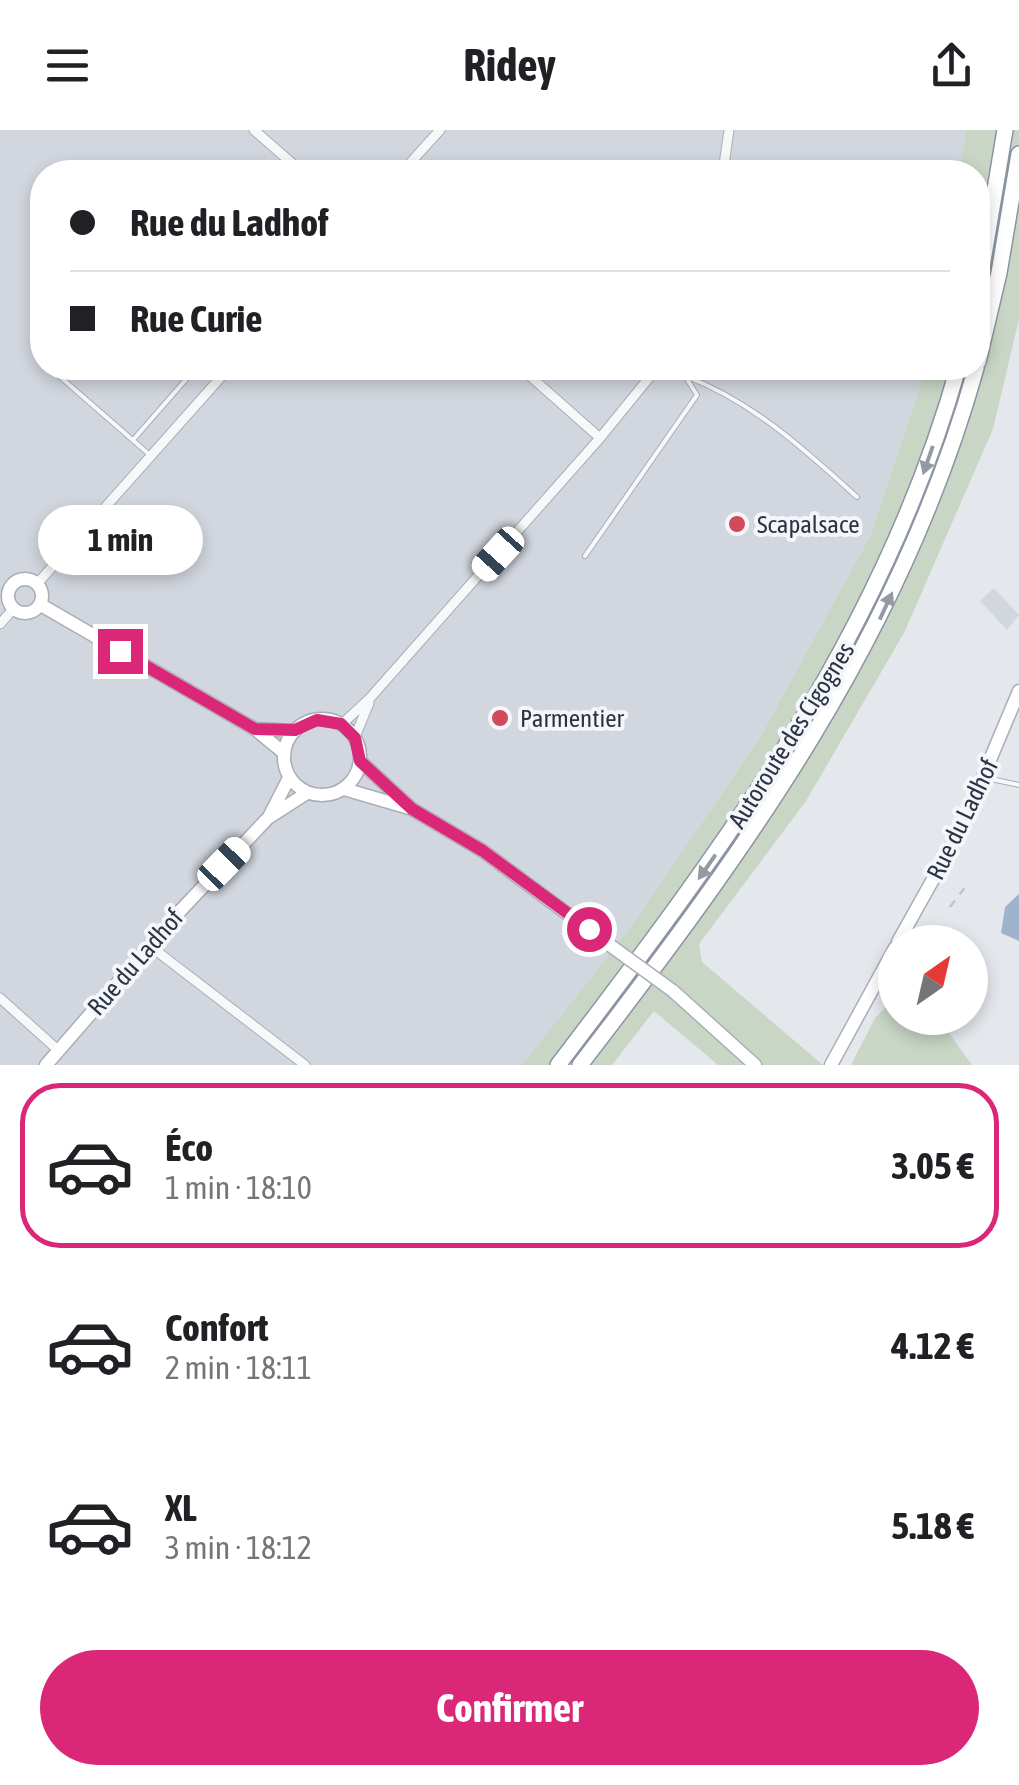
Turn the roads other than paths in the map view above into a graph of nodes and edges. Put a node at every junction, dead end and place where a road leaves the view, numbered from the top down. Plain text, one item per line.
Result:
1 (254, 130) edge
2 (440, 130) edge
3 (729, 130) edge
4 (1005, 130) edge
5 (1019, 154) edge
6 (288, 160) edge
7 (413, 160) edge
8 (725, 160) edge
9 (990, 219) edge
10 (990, 311) edge
11 (64, 380) edge
12 (186, 380) edge
13 (219, 380) edge
14 (535, 380) edge
15 (647, 380) edge
16 (688, 380) edge
17 (695, 380) edge
18 (954, 380) edge
19 (972, 380) edge
20 (600, 438) junction
21 (133, 440) junction
22 (151, 456) junction
23 (857, 497) dead end
24 (585, 556) dead end
25 (5, 584) edge
26 (37, 584) junction
27 (41, 605) junction
28 (14, 609) junction
29 (0, 624) edge
30 (1019, 691) edge
31 (370, 698) junction
32 (341, 724) junction
33 (255, 729) junction
34 (295, 730) junction
35 (355, 738) junction
36 (284, 754) junction
37 (360, 761) junction
38 (289, 778) junction
39 (986, 778) junction
40 (1019, 785) edge
41 (344, 789) junction
42 (307, 793) junction
43 (412, 809) junction
44 (268, 818) junction
45 (908, 925) edge
46 (150, 946) junction
47 (878, 980) edge
48 (0, 998) edge
49 (58, 1050) junction
50 (46, 1065) edge
51 (304, 1065) edge
52 (558, 1065) edge
53 (580, 1065) edge
54 (755, 1065) edge
55 (831, 1065) edge

1 - 6 street
2 - 7 street
3 - 8 street
4 - 9 highway
5 - 10 highway, Autoroute des Cigognes
11 - 21 lane
12 - 21 lane
13 - 22 street
14 - 20 street
15 - 20 street
16 - 24 lane
17 - 23 lane
18 -> 52 highway, Autoroute des Cigognes
53 -> 19 highway, Autoroute des Cigognes
20 - 31 street
21 - 22 lane
22 - 26 street
25 - 26 main road
25 - 28 main road
26 - 27 main road
27 - 28 main road
27 - 33 main road
28 - 29 street
30 - 39 main road, Rue du Ladhof
31 - 32 street
31 - 35 street
32 - 34 main road
32 - 35 main road
33 - 34 main road
33 - 36 main road
34 - 36 main road
35 - 37 main road
36 - 38 main road
37 - 41 main road
37 - 43 main road
38 - 42 main road
38 - 44 main road, Rue du Ladhof
39 - 40 lane
39 - 45 main road, Rue du Ladhof
41 - 42 main road
41 - 43 main road
42 - 44 main road, Rue du Ladhof
43 - 54 main road, bridge
44 - 46 main road, Rue du Ladhof
46 - 49 main road, Rue du Ladhof
46 - 51 street
47 - 55 main road, Rue du Ladhof
48 - 49 street
49 - 50 main road, Rue du Ladhof

